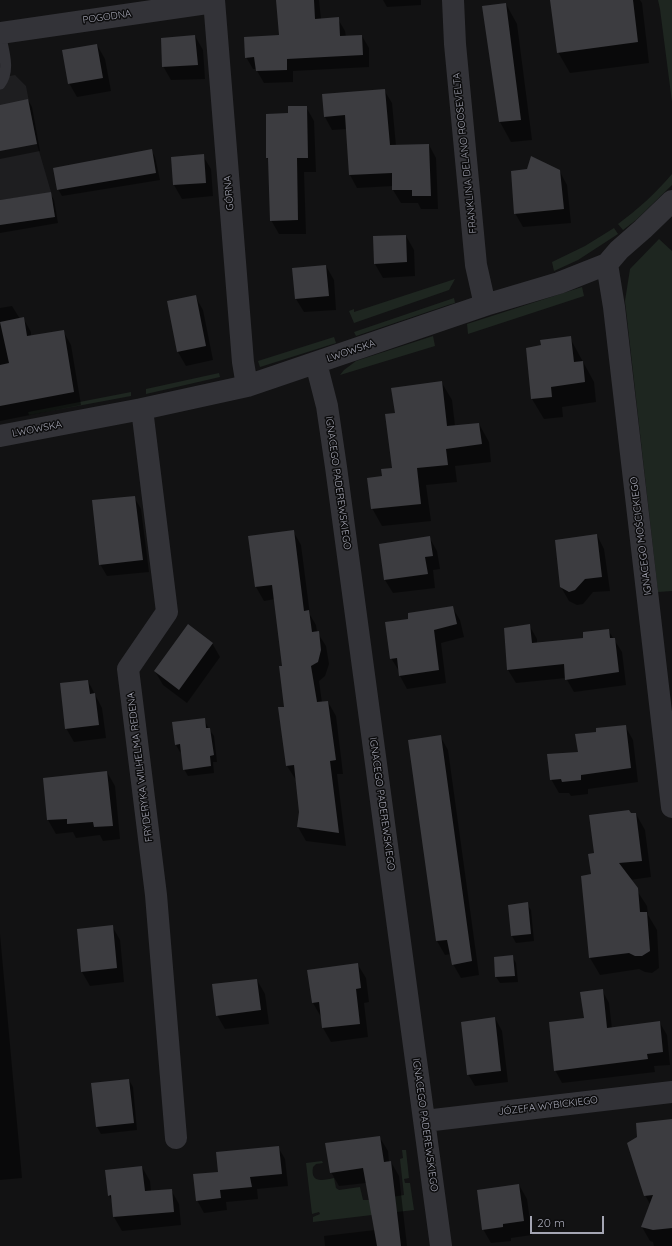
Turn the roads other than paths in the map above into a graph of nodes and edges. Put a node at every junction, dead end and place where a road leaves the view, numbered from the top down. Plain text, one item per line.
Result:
1 (453, 0) edge
2 (214, 1) edge
3 (0, 33) edge
4 (0, 84) edge
5 (672, 201) edge
6 (607, 264) junction
7 (486, 305) junction
8 (316, 363) junction
9 (247, 386) junction
10 (142, 409) junction
11 (0, 436) edge
12 (672, 807) edge
13 (672, 1092) edge
14 (425, 1121) junction
15 (176, 1138) dead end
16 (441, 1246) edge

1 - 7 street, FRANKLINA DELANO ROOSEVELTA
2 - 3 street, POGODNA
2 - 9 street, GÓRNA
3 - 4 lane, POGODNA
5 - 6 street, LWOWSKA
6 - 7 street, LWOWSKA
6 - 12 street, IGNACEGO MOŚCICKIEGO
7 - 8 street, LWOWSKA
8 - 9 street, LWOWSKA
8 - 14 street, IGNACEGO PADEREWSKIEGO
9 - 10 street, LWOWSKA
10 - 11 street, LWOWSKA
10 - 15 street, FRYDERYKA WILHELMA REDENA
13 - 14 street, JÓZEFA WYBICKIEGO
14 - 16 street, IGNACEGO PADEREWSKIEGO

